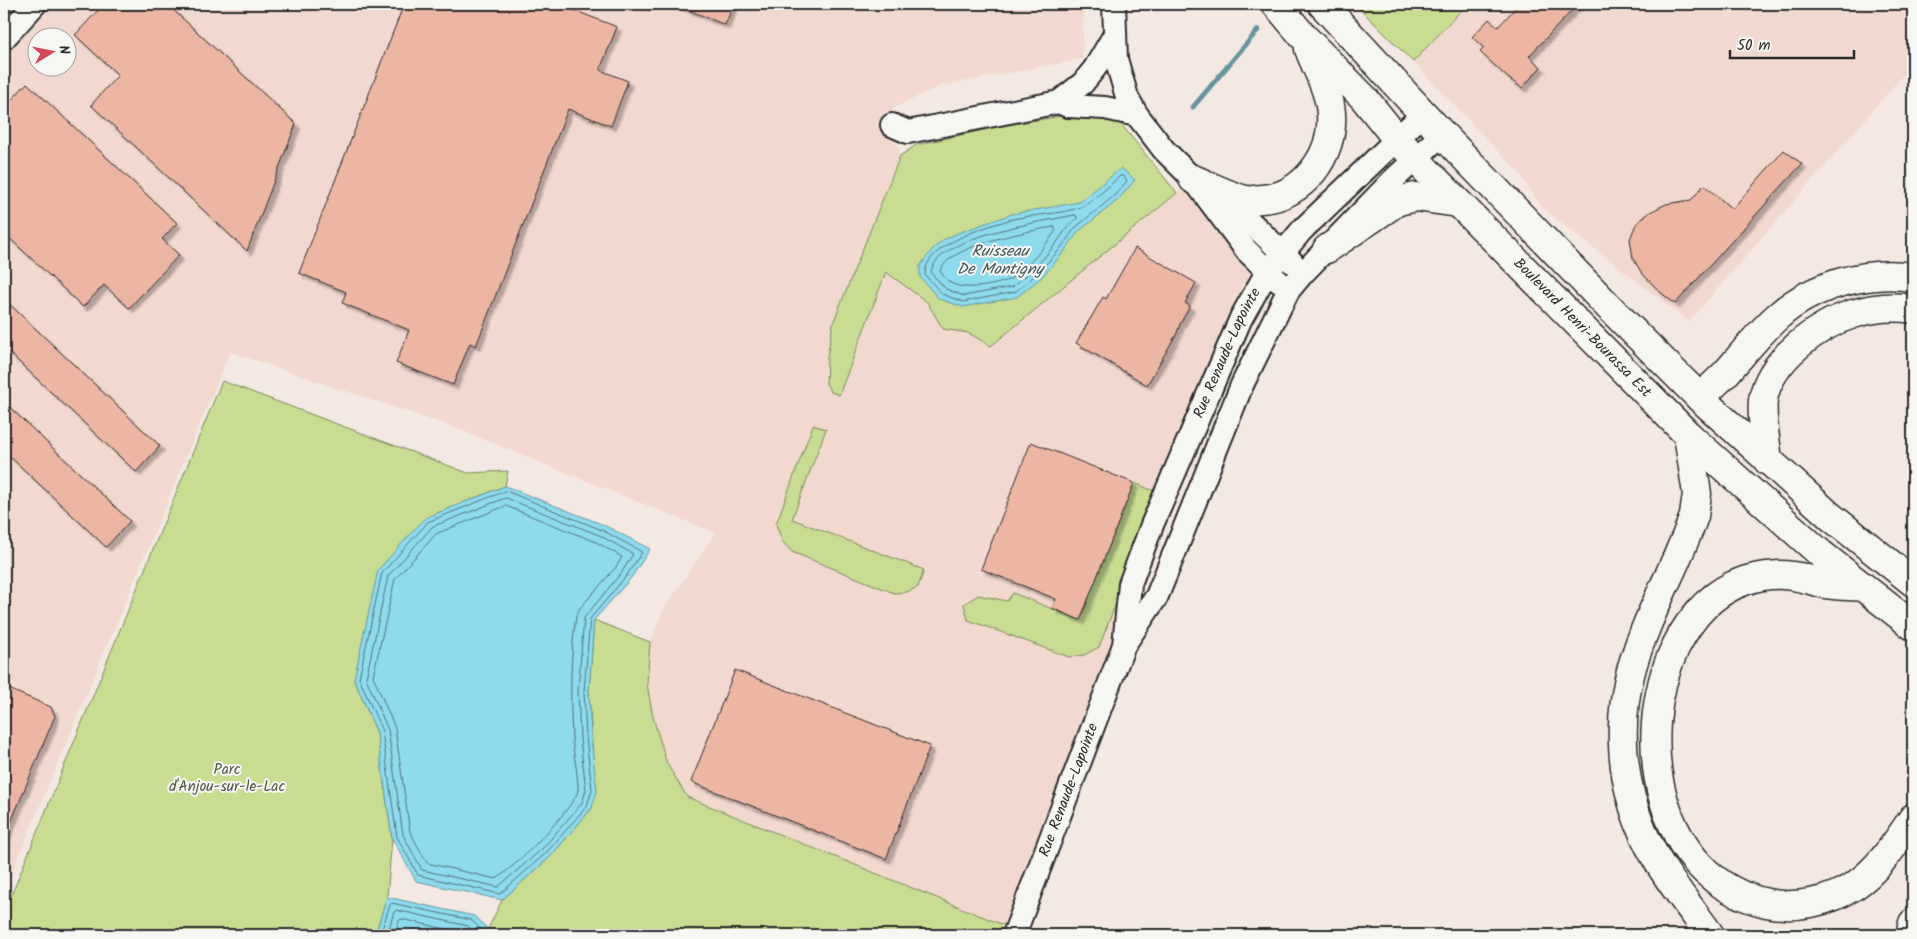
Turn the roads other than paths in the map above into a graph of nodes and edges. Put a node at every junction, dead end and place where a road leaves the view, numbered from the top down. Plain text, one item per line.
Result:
1 (36, 4) edge
2 (1114, 4) edge
3 (1276, 4) edge
4 (1322, 4) edge
5 (1114, 34) junction
6 (1303, 36) junction
7 (4, 38) edge
8 (1059, 102) junction
9 (1423, 114) junction
10 (1137, 115) junction
11 (892, 125) dead end
12 (1442, 134) junction
13 (1406, 149) junction
14 (1193, 179) junction
15 (1458, 203) junction
16 (1327, 249) junction
17 (1282, 252) junction
18 (1267, 272) junction
19 (1303, 273) junction
20 (1913, 277) edge
21 (1288, 291) junction
22 (1913, 309) edge
23 (1700, 398) junction
24 (1688, 436) junction
25 (1768, 461) junction
26 (1913, 582) edge
27 (1863, 587) junction
28 (1913, 626) edge
29 (1124, 645) junction
30 (1913, 818) edge
31 (1913, 923) edge
32 (1014, 935) edge
33 (1710, 935) edge
34 (1910, 935) edge

1 - 7 street
2 - 5 street
3 - 6 main road, Boulevard Henri-Bourassa Est
4 - 9 main road
5 - 8 street
5 - 10 street
6 - 13 main road, Boulevard Henri-Bourassa Est
6 - 14 main road
8 - 10 street
8 - 11 street
9 - 12 main road
9 - 13 street, Rue Renaude-Lapointe
10 - 14 street
12 - 13 street, Rue Renaude-Lapointe
12 - 23 main road
13 - 15 main road, Boulevard Henri-Bourassa Est
13 - 16 street, Rue Renaude-Lapointe
13 - 17 street, Rue Renaude-Lapointe
14 - 17 street
14 - 18 street
15 - 16 main road
15 - 24 main road, Boulevard Henri-Bourassa Est
16 - 19 street, Rue Renaude-Lapointe
17 - 18 street, Rue Renaude-Lapointe
17 - 19 street
18 - 21 street
18 - 29 street, Rue Renaude-Lapointe
19 - 21 street, Rue Renaude-Lapointe
20 - 23 main road
21 - 29 street, Rue Renaude-Lapointe
22 - 25 main road
23 - 25 main road
24 - 27 main road, Boulevard Henri-Bourassa Est
24 - 33 main road
25 - 26 main road
27 - 28 main road, Boulevard Henri-Bourassa Est
27 - 30 main road
29 - 32 street, Rue Renaude-Lapointe
31 - 34 main road

